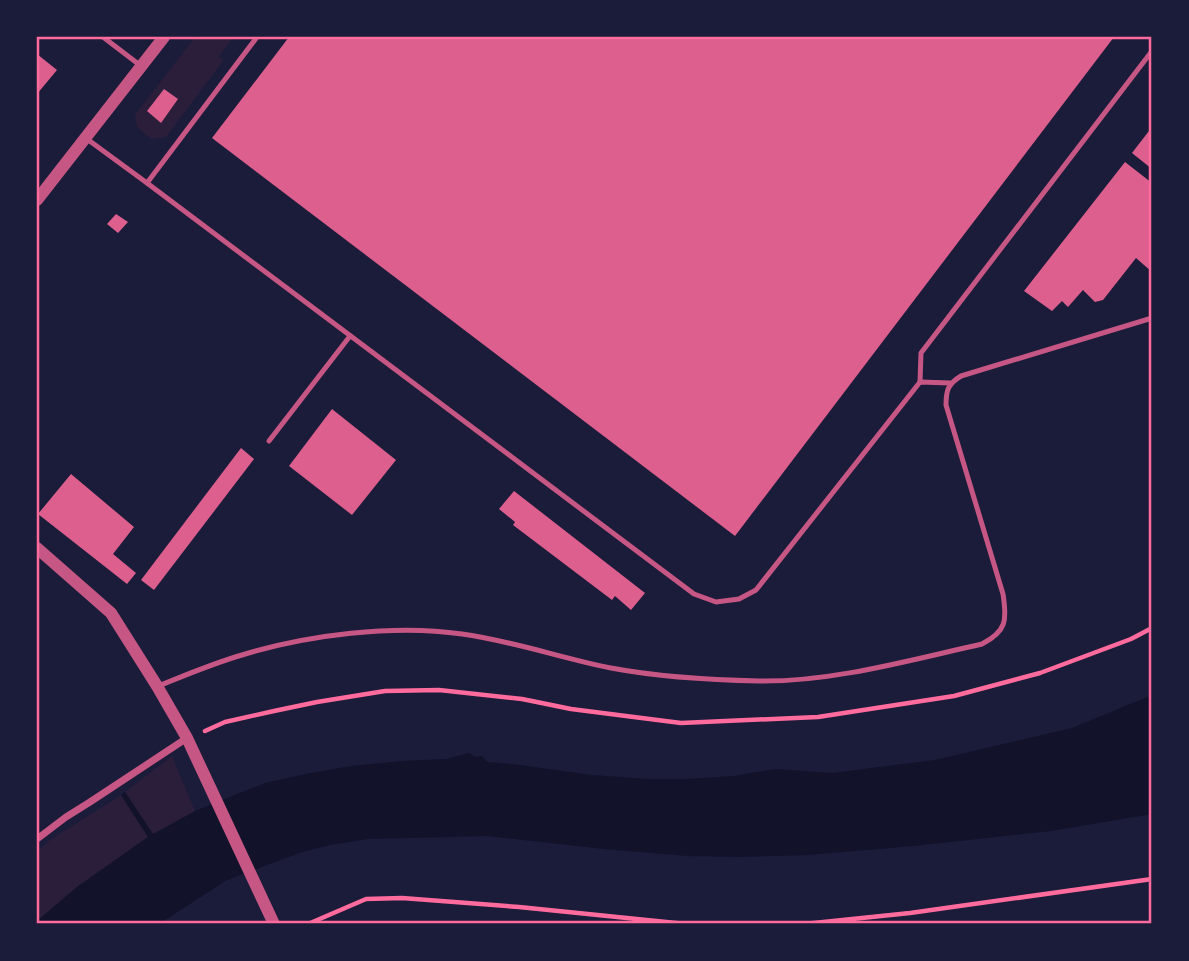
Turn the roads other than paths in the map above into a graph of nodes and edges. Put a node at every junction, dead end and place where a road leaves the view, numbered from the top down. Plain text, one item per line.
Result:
1 (103, 37) edge
2 (164, 37) edge
3 (257, 37) edge
4 (1152, 51) edge
5 (141, 66) junction
6 (86, 138) junction
7 (146, 183) junction
8 (37, 200) edge
9 (1152, 318) edge
10 (349, 336) junction
11 (920, 382) junction
12 (951, 383) junction
13 (269, 441) dead end
14 (37, 548) edge
15 (157, 686) junction
16 (189, 743) junction
17 (37, 839) edge
18 (274, 924) edge

1 - 5 lane
2 - 5 street
3 - 7 lane
4 - 11 lane
5 - 6 street
6 - 7 lane
6 - 8 street
7 - 10 lane
9 - 12 lane
10 - 11 lane
10 - 13 lane
11 - 12 lane
12 - 15 lane
14 - 15 street
15 - 16 street
16 - 17 street
16 - 18 street

